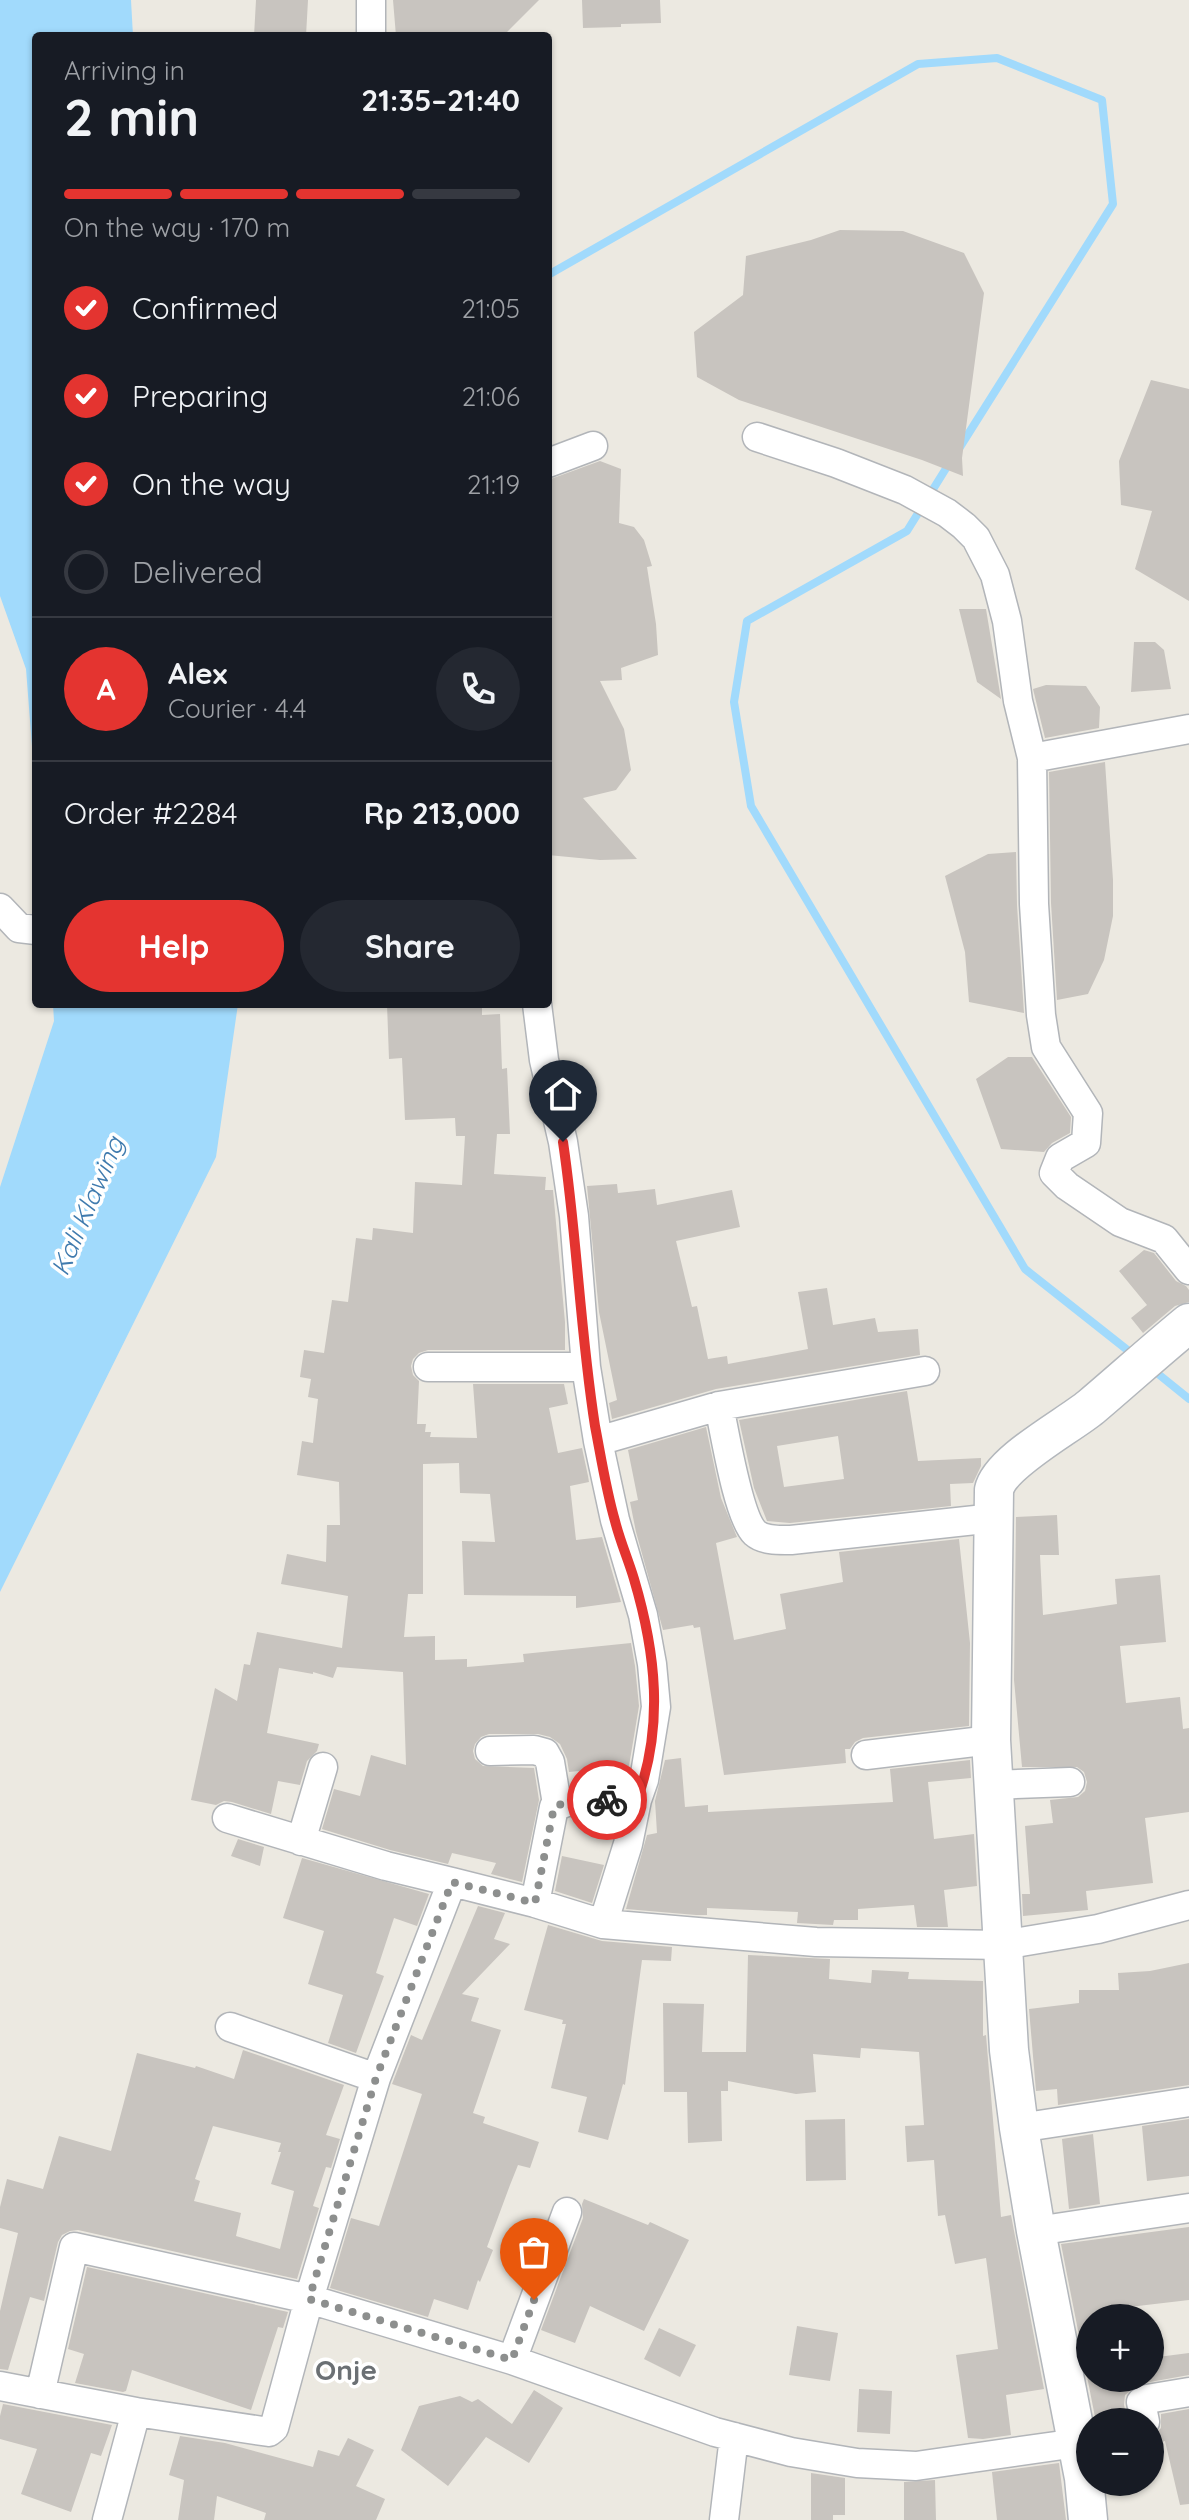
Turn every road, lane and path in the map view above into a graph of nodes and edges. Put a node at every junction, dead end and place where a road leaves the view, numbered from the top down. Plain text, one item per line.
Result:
1 (371, 0) edge
2 (371, 32) edge
3 (757, 437) dead end
4 (593, 446) dead end
5 (552, 461) edge
6 (1189, 729) edge
7 (1032, 758) junction
8 (0, 908) edge
9 (32, 930) edge
10 (538, 1008) edge
11 (1189, 1270) edge
12 (1180, 1330) edge
13 (428, 1367) dead end
14 (586, 1367) junction
15 (925, 1371) dead end
16 (719, 1406) junction
17 (598, 1441) junction
18 (994, 1518) junction
19 (991, 1740) junction
20 (490, 1751) dead end
21 (866, 1755) dead end
22 (323, 1767) dead end
23 (1070, 1782) dead end
24 (993, 1785) junction
25 (637, 1800) junction
26 (557, 1804) junction
27 (227, 1818) dead end
28 (301, 1841) junction
29 (452, 1882) junction
30 (535, 1903) junction
31 (1189, 1905) edge
32 (603, 1924) junction
33 (1003, 1945) junction
34 (230, 2027) dead end
35 (376, 2078) junction
36 (1189, 2102) edge
37 (1019, 2128) junction
38 (1189, 2208) edge
39 (567, 2212) dead end
40 (1036, 2231) junction
41 (309, 2299) junction
42 (512, 2360) junction
43 (0, 2386) edge
44 (1189, 2392) edge
45 (40, 2394) junction
46 (1142, 2408) edge
47 (136, 2412) junction
48 (1076, 2427) edge
49 (734, 2437) junction
50 (1076, 2466) edge
51 (1086, 2496) edge
52 (107, 2520) edge
53 (724, 2520) edge
54 (1088, 2520) edge

1 - 2 street
3 - 7 street
4 - 5 street
6 - 7 street
7 - 11 street
8 - 9 street
10 - 14 street
12 - 18 street
13 - 14 street
14 - 17 street
15 - 16 street
16 - 17 street
16 - 18 street
17 - 25 street
18 - 19 street
19 - 21 street
19 - 24 street
20 - 26 street
22 - 28 street
23 - 24 street
24 - 33 street
25 - 26 street
25 - 32 street
26 - 30 street
27 - 28 street
28 - 29 street
29 - 30 street
29 - 35 street
30 - 32 street
31 - 33 street
32 - 33 street
33 - 37 street
34 - 35 street
35 - 41 street
36 - 37 street
37 - 40 street
38 - 40 street
39 - 42 street
40 - 48 street
41 - 42 street
41 - 45 street
41 - 47 street
42 - 49 street
43 - 45 street
44 - 46 street
45 - 47 street
47 - 52 street
49 - 50 street
49 - 53 street
51 - 54 street

